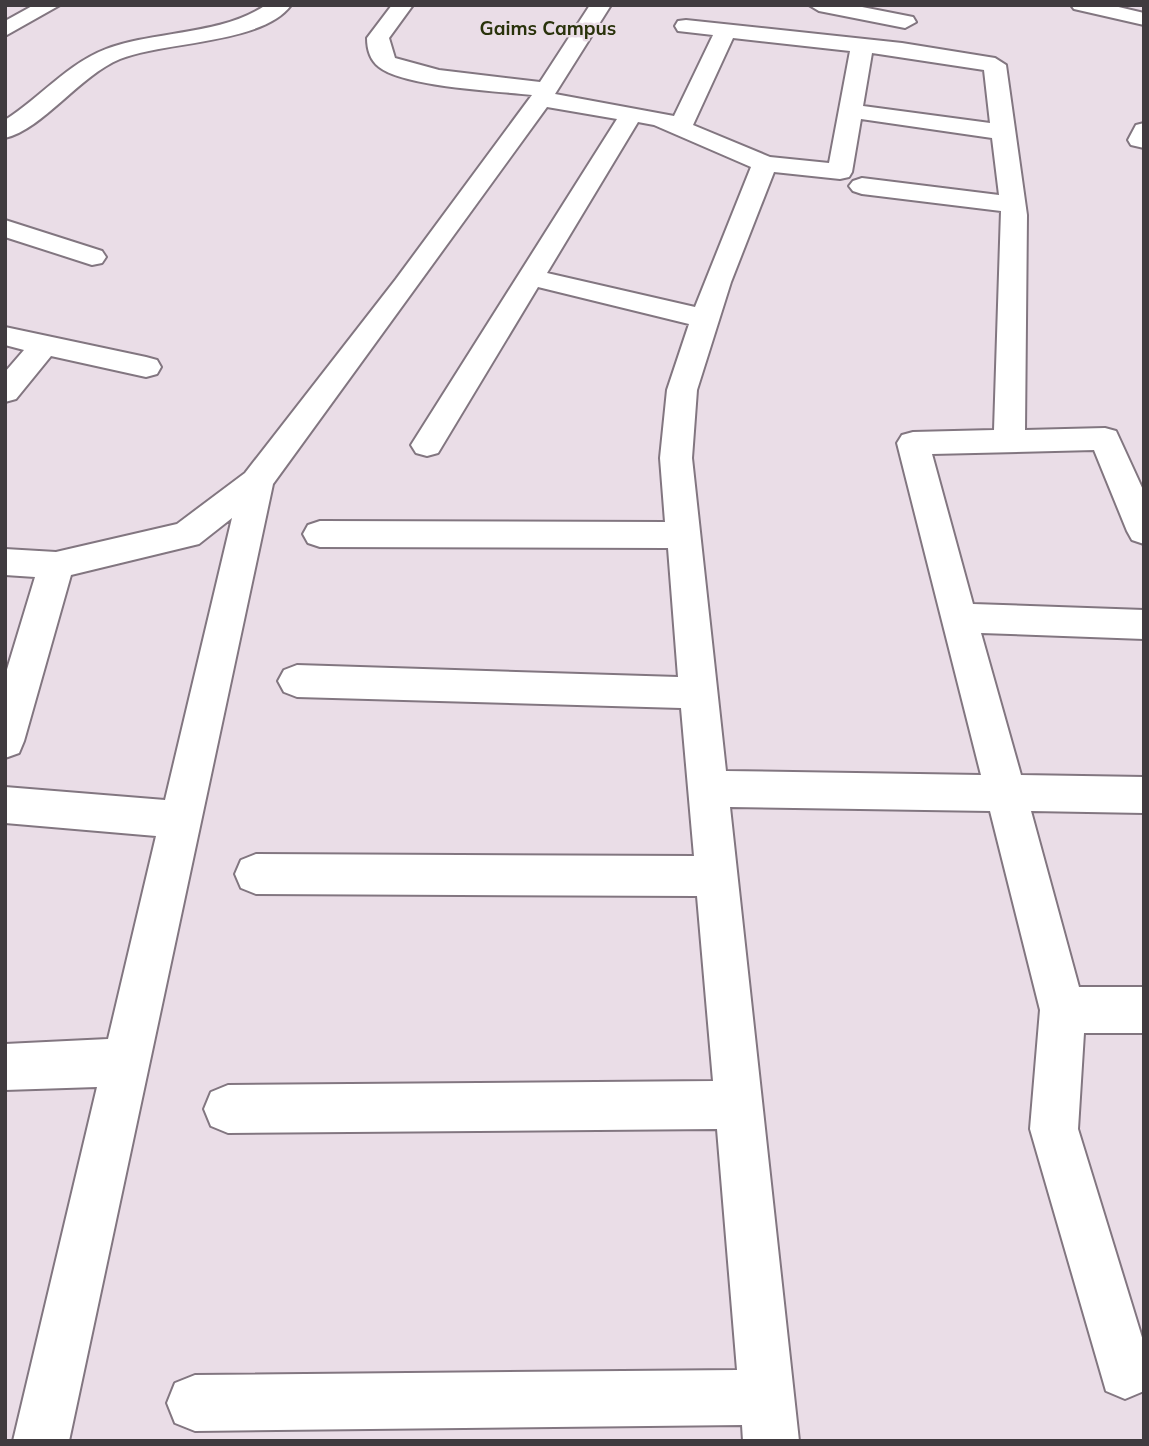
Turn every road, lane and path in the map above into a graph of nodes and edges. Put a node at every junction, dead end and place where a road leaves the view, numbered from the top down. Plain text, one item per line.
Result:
1 (50, 5) edge
2 (281, 5) edge
3 (403, 5) edge
4 (601, 5) edge
5 (819, 5) edge
6 (1081, 5) edge
7 (908, 14) edge
8 (1144, 19) edge
9 (685, 26) dead end
10 (5, 30) edge
11 (726, 30) junction
12 (862, 45) junction
13 (902, 50) junction
14 (544, 95) junction
15 (851, 111) junction
16 (631, 114) junction
17 (680, 128) junction
18 (1144, 130) edge
19 (5, 131) edge
20 (1003, 132) junction
21 (1144, 141) edge
22 (765, 164) junction
23 (862, 186) dead end
24 (1013, 205) junction
25 (5, 228) edge
26 (92, 257) dead end
27 (530, 277) junction
28 (705, 319) junction
29 (5, 337) edge
30 (45, 344) junction
31 (146, 367) dead end
32 (5, 392) edge
33 (1009, 440) junction
34 (427, 444) dead end
35 (257, 481) junction
36 (1144, 531) edge
37 (320, 534) dead end
38 (683, 535) junction
39 (5, 562) edge
40 (56, 565) junction
41 (960, 618) junction
42 (1144, 625) edge
43 (297, 681) dead end
44 (699, 693) junction
45 (5, 741) edge
46 (709, 789) junction
47 (1008, 795) junction
48 (1144, 795) edge
49 (5, 806) edge
50 (183, 820) junction
51 (256, 874) dead end
52 (717, 877) junction
53 (1063, 1010) junction
54 (1144, 1010) edge
55 (124, 1062) junction
56 (5, 1067) edge
57 (739, 1105) junction
58 (228, 1109) dead end
59 (1125, 1372) dead end
60 (195, 1403) dead end
61 (769, 1419) edge
62 (41, 1441) edge

1 - 10 street
2 - 19 street
3 - 14 street
4 - 14 street
5 - 7 street
6 - 8 street
7 - 13 street
9 - 11 street
11 - 12 street
11 - 17 street
12 - 13 street
12 - 15 street
13 - 20 street
14 - 16 street
14 - 35 street
15 - 20 street
15 - 22 street
16 - 17 street
16 - 27 street
17 - 22 street
18 - 21 street
20 - 24 street
22 - 28 street
23 - 24 street
24 - 33 street
25 - 26 street
27 - 28 street
27 - 34 street
28 - 38 street
29 - 30 street
30 - 31 street
30 - 32 street
33 - 36 street
33 - 41 street
35 - 40 street
35 - 50 street
37 - 38 street
38 - 44 street
39 - 40 street
40 - 45 street
41 - 42 street
41 - 47 street
43 - 44 street
44 - 46 street
46 - 47 street
46 - 52 street
47 - 48 street
47 - 53 street
49 - 50 street
50 - 55 street
51 - 52 street
52 - 57 street
53 - 54 street
53 - 59 street
55 - 56 street
55 - 62 street
57 - 58 street
57 - 61 street
60 - 61 street

